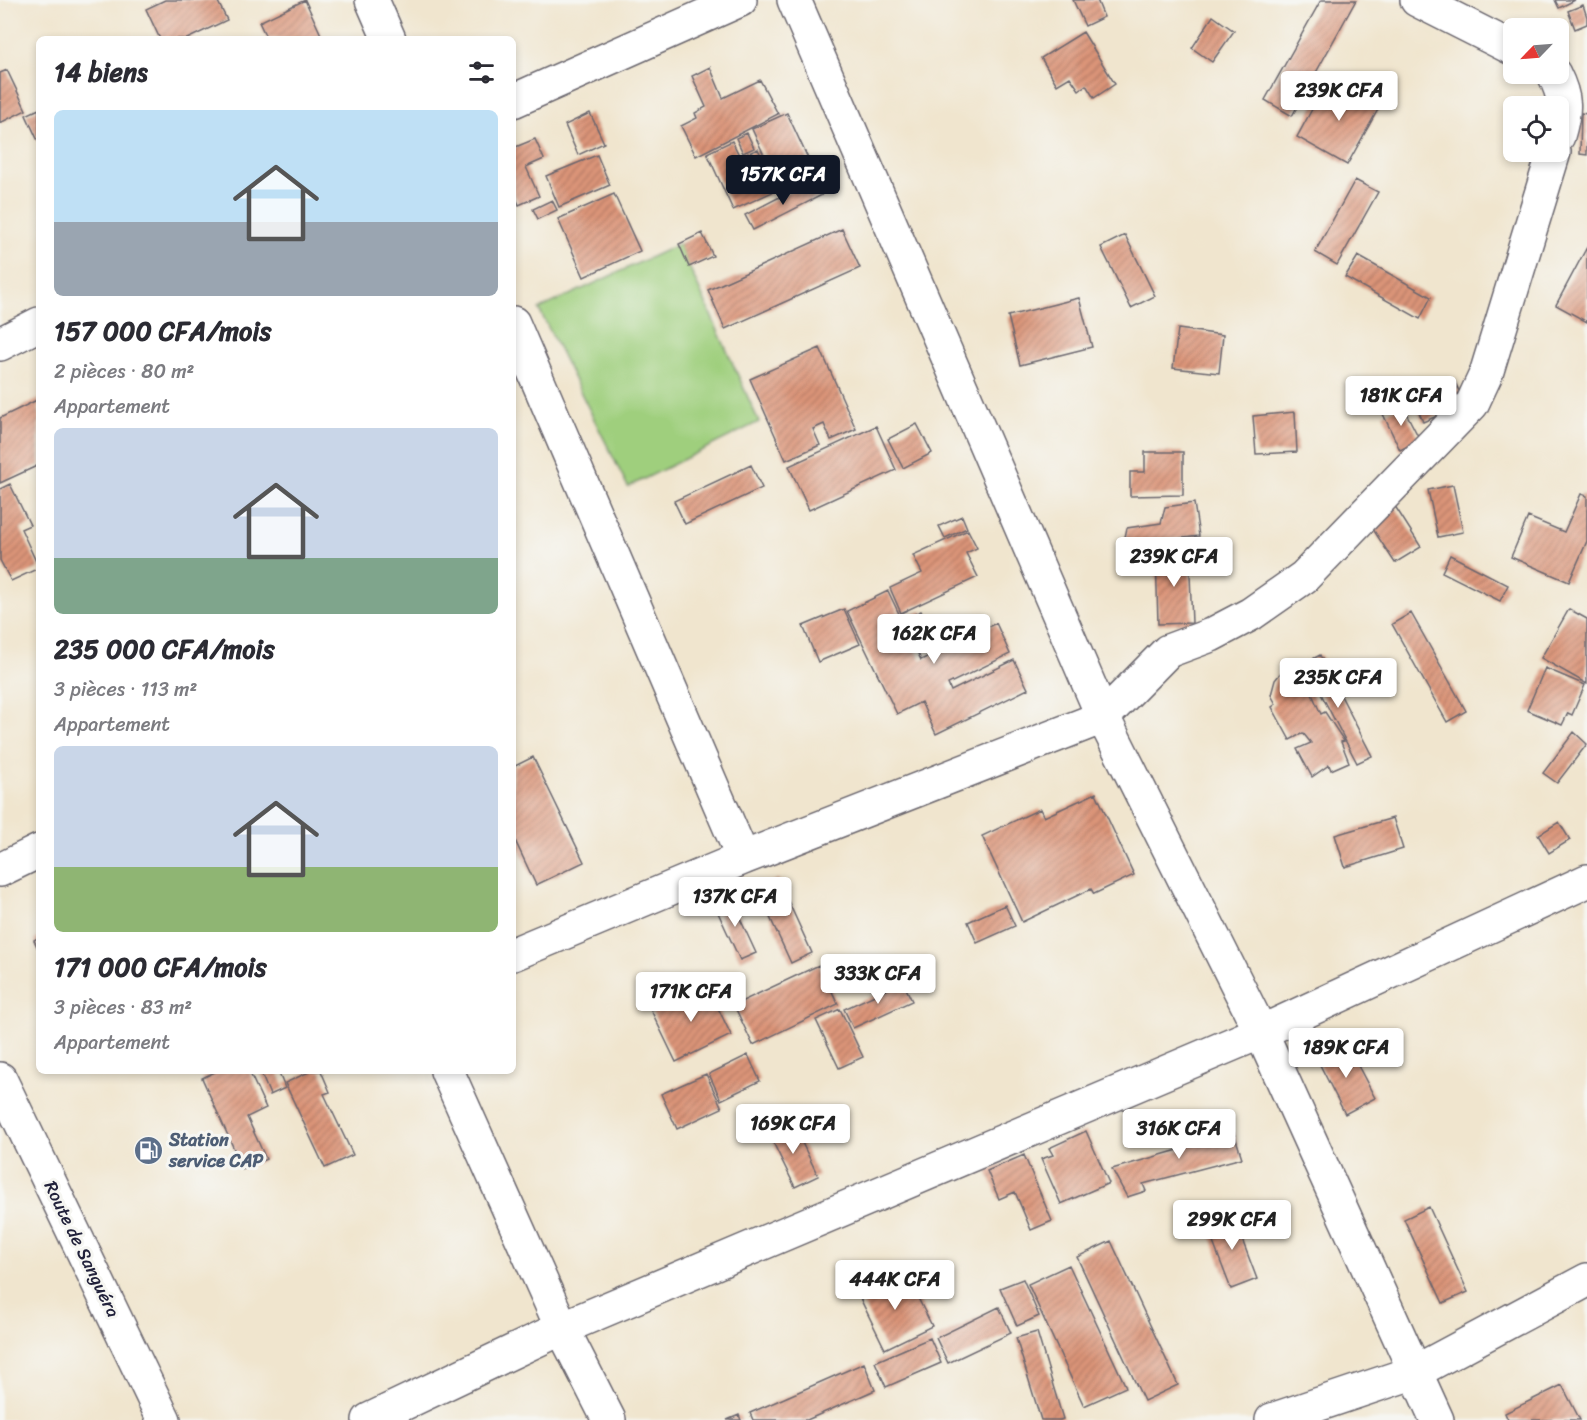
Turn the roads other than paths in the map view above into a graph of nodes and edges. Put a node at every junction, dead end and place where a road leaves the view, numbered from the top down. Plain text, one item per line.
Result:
1 (372, 0) edge
2 (740, 0) edge
3 (794, 0) edge
4 (1417, 0) edge
5 (388, 36) edge
6 (1503, 43) edge
7 (516, 100) edge
8 (1551, 162) edge
9 (36, 326) edge
10 (516, 330) edge
11 (0, 344) edge
12 (1103, 717) junction
13 (36, 852) edge
14 (743, 858) junction
15 (0, 870) edge
16 (1587, 881) edge
17 (516, 953) edge
18 (1261, 1032) junction
19 (448, 1074) edge
20 (0, 1079) edge
21 (1587, 1280) edge
22 (562, 1328) junction
23 (1415, 1372) junction
24 (164, 1420) edge
25 (369, 1420) edge
26 (609, 1420) edge
27 (1272, 1420) edge
28 (1437, 1420) edge

1 - 5 street
2 - 7 street
3 - 12 street
4 - 6 street
8 - 12 street
9 - 11 street
10 - 14 street
12 - 14 street
12 - 18 street
13 - 15 street
14 - 17 street
16 - 18 street
18 - 22 street
18 - 23 street
19 - 22 street
20 - 24 street, Route de Sanguéra
21 - 23 street
22 - 25 street
22 - 26 street
23 - 27 street
23 - 28 street

